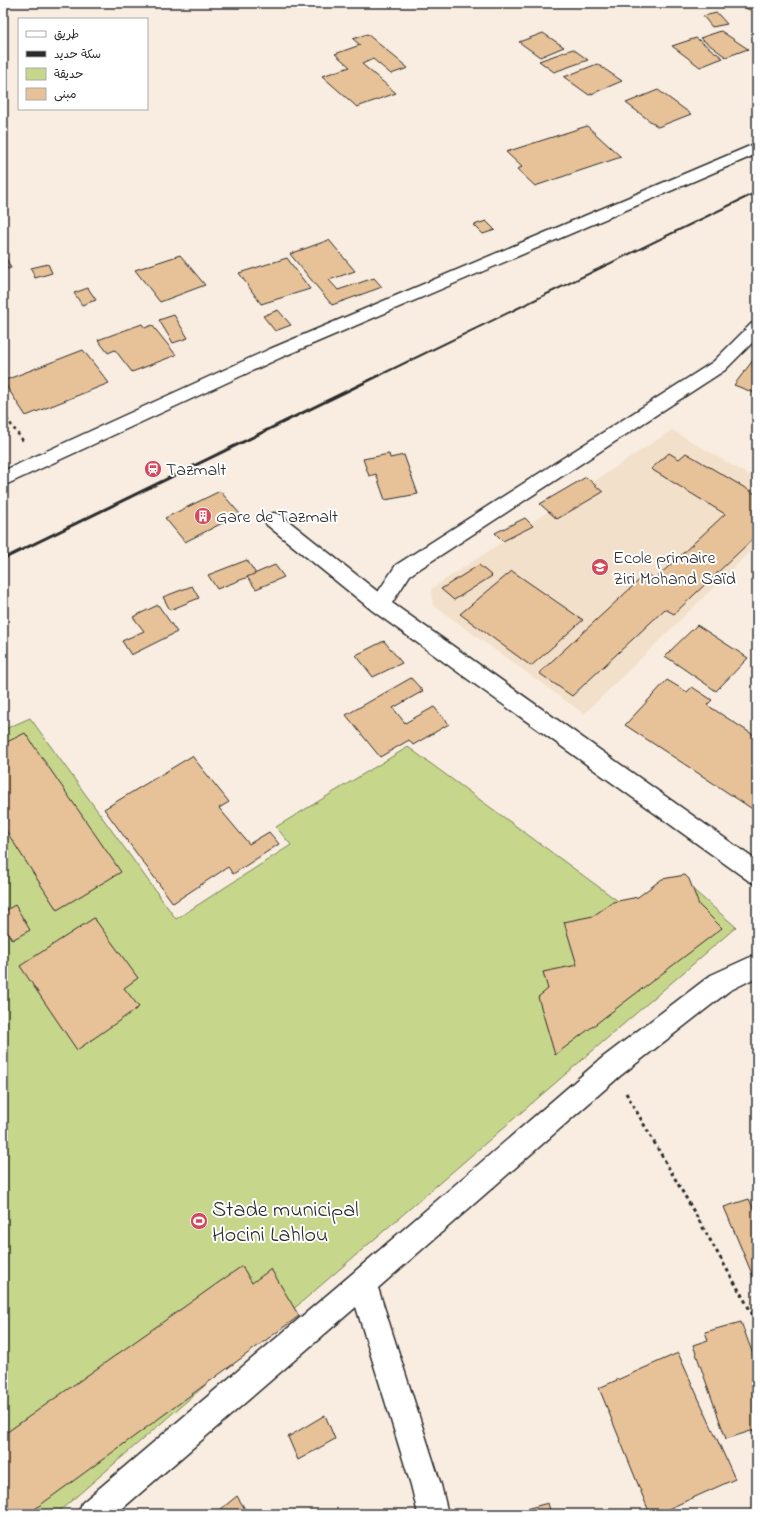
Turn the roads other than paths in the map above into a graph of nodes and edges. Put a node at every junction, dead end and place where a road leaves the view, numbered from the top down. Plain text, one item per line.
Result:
1 (757, 148) edge
2 (757, 328) edge
3 (3, 479) edge
4 (274, 520) dead end
5 (380, 605) junction
6 (757, 874) edge
7 (757, 966) edge
8 (363, 1282) junction
9 (93, 1514) edge
10 (434, 1514) edge

1 - 3 street
2 - 5 street
4 - 5 street
5 - 6 street
7 - 8 street
8 - 9 street
8 - 10 street

